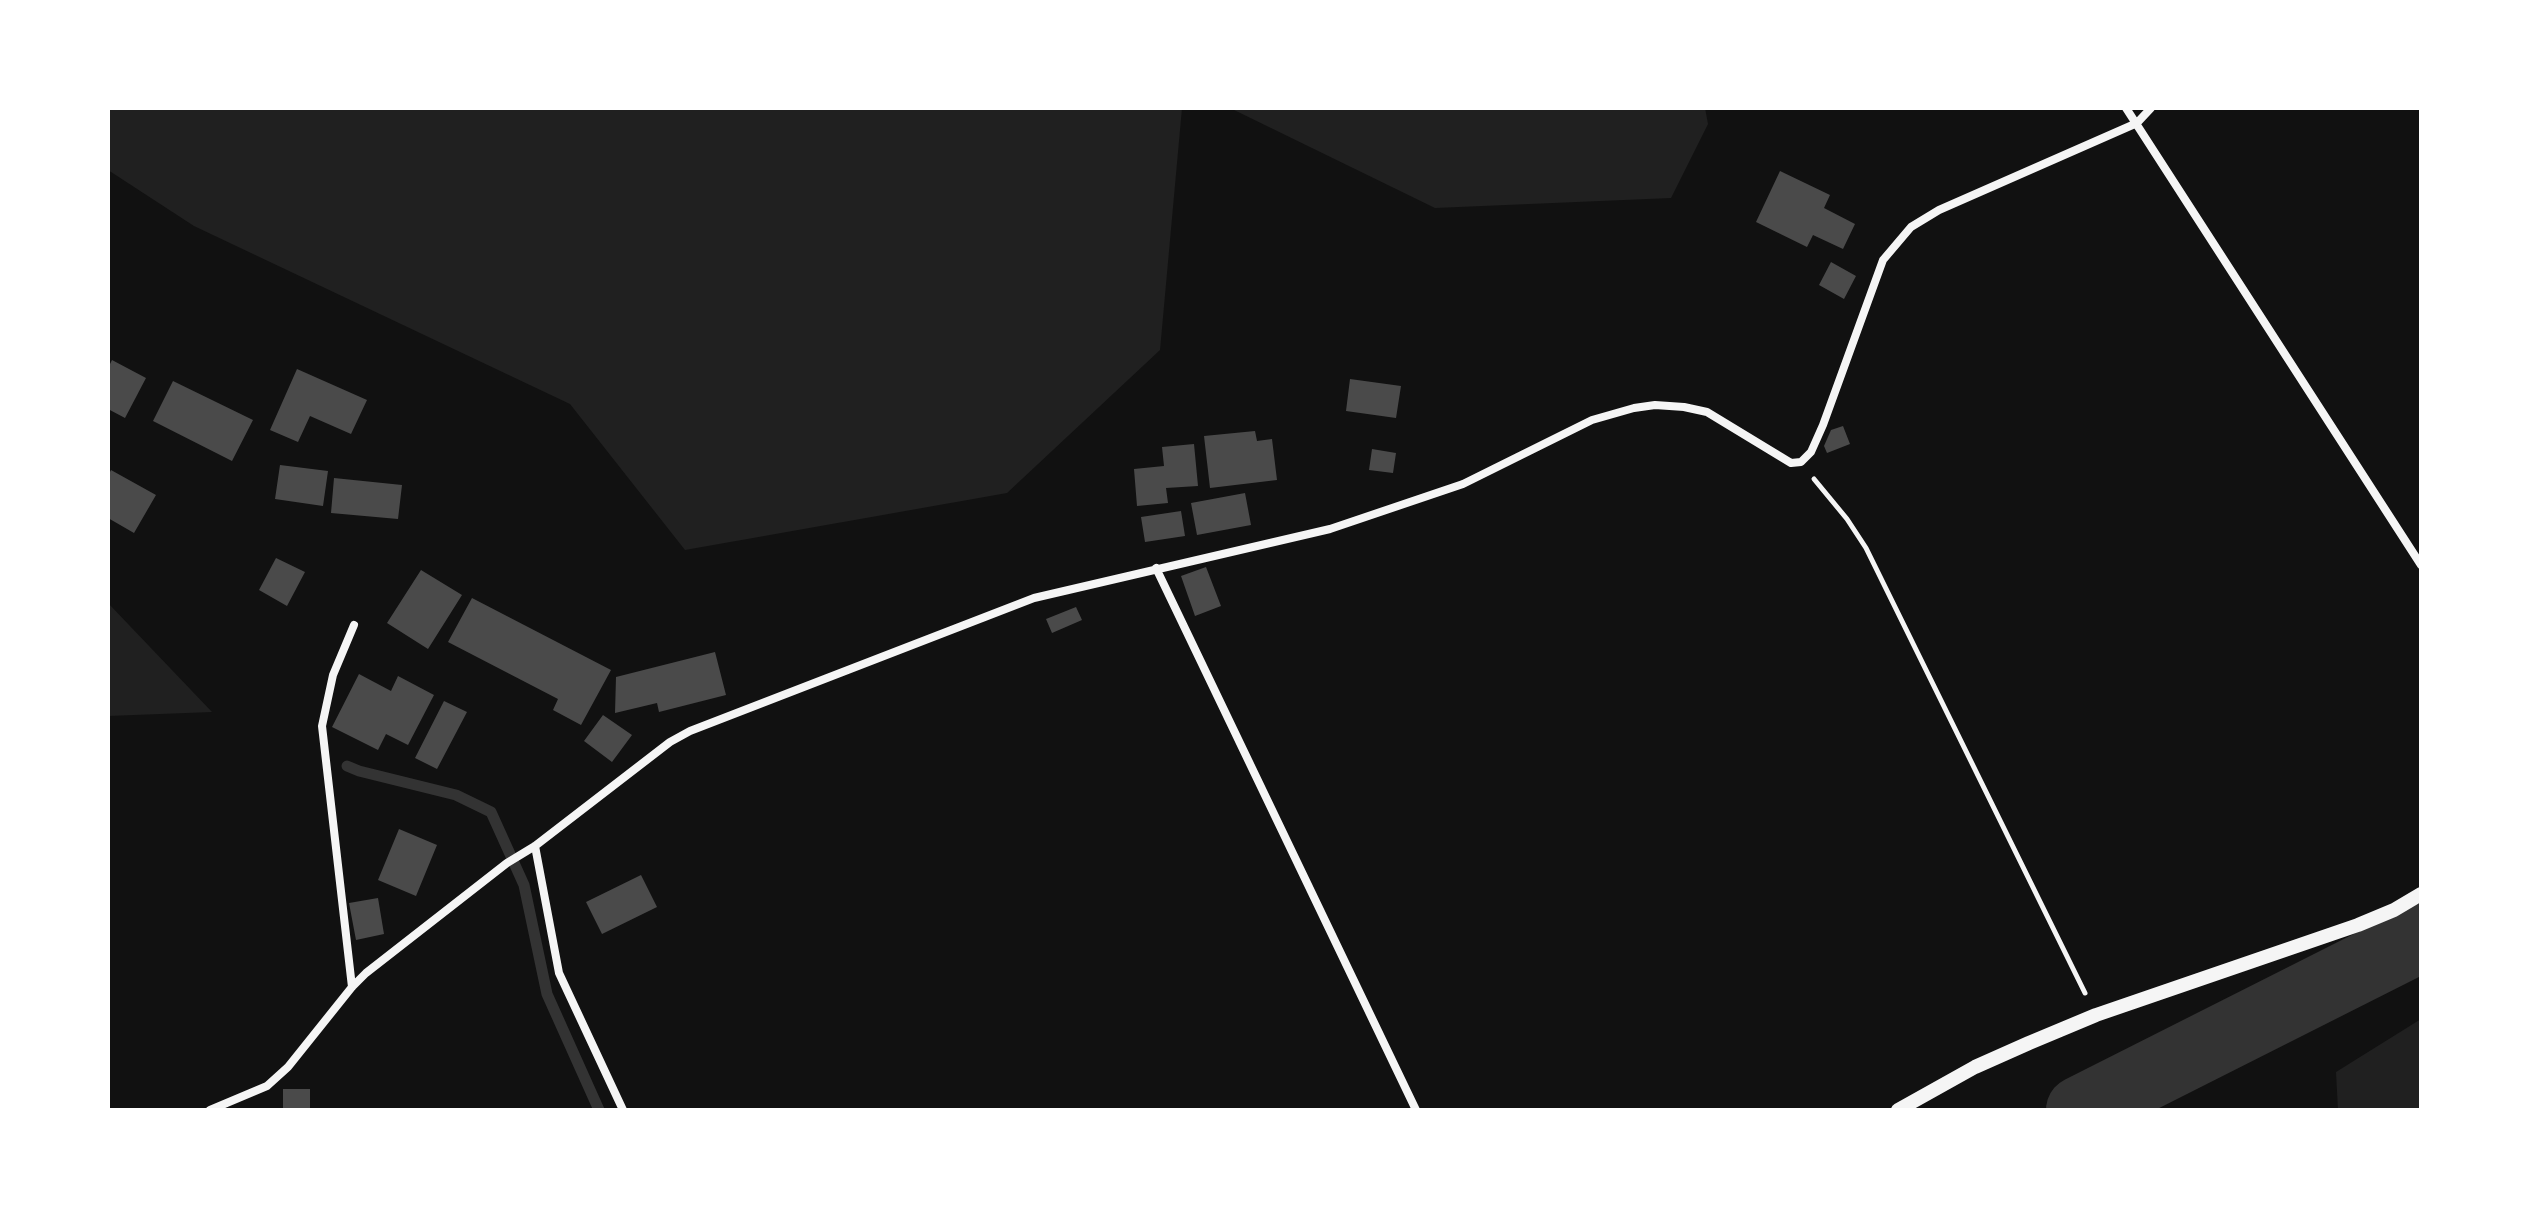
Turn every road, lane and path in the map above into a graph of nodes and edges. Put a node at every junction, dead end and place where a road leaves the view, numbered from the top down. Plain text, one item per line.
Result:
1 (2126, 108) edge
2 (2151, 108) edge
3 (2137, 123) junction
4 (1801, 462) junction
5 (2421, 565) edge
6 (1156, 568) junction
7 (354, 625) dead end
8 (535, 846) junction
9 (2421, 894) edge
10 (352, 987) junction
11 (2096, 1015) junction
12 (210, 1110) edge
13 (623, 1110) edge
14 (1416, 1110) edge
15 (1898, 1110) edge

1 - 3 street
2 - 3 street
3 - 4 street
3 - 5 street
4 - 6 street
4 - 11 path
6 - 8 street
6 - 14 street
7 - 10 street
8 - 10 street
8 - 13 street
9 - 11 street
10 - 12 street
11 - 15 street

